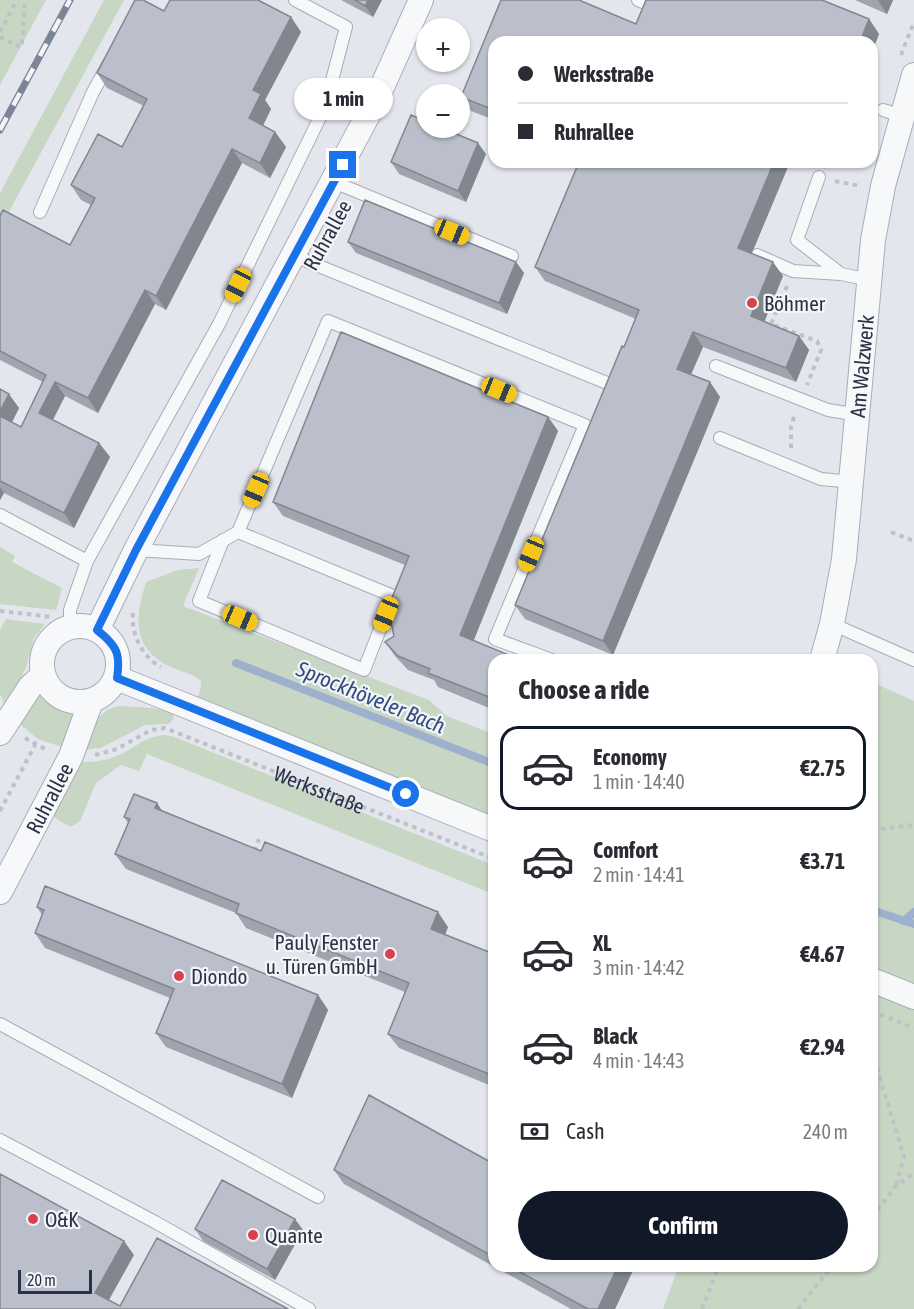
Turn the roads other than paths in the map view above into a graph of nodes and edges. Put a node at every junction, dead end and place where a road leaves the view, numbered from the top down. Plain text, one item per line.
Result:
1 (295, 0) edge
2 (421, 0) edge
3 (638, 0) edge
4 (650, 5) edge
5 (115, 51) edge
6 (914, 75) edge
7 (819, 177) road end
8 (334, 182) junction
9 (40, 212) dead end
10 (757, 255) edge
11 (294, 256) junction
12 (513, 256) dead end
13 (841, 274) junction
14 (870, 280) junction
15 (716, 366) dead end
16 (612, 385) edge
17 (859, 415) junction
18 (720, 438) dead end
19 (852, 482) junction
20 (0, 515) edge
21 (238, 532) junction
22 (223, 540) junction
23 (136, 550) junction
24 (87, 561) junction
25 (70, 623) junction
26 (832, 624) junction
27 (97, 630) junction
28 (536, 654) edge
29 (824, 654) edge
30 (914, 660) edge
31 (44, 675) junction
32 (117, 678) junction
33 (91, 701) junction
34 (4, 728) edge
35 (488, 828) edge
36 (0, 892) edge
37 (878, 982) edge
38 (914, 997) edge
39 (0, 1024) edge
40 (0, 1140) edge
41 (318, 1197) dead end
42 (309, 1309) edge

1 - 24 lane
2 - 8 street, Ruhrallee
3 - 4 lane
5 - 9 lane
6 - 14 street, Am Walzwerk
7 - 13 lane
8 - 11 street, Ruhrallee
8 - 12 lane
10 - 13 lane
11 - 16 lane
11 - 23 street, Ruhrallee
13 - 14 lane
14 - 17 street, Am Walzwerk
15 - 17 lane
17 - 19 street, Am Walzwerk
18 - 19 lane
19 - 26 street, Am Walzwerk
20 - 24 lane
21 - 22 lane
21 - 22 lane
21 - 28 lane
22 - 23 lane
23 - 27 street, Ruhrallee
24 - 25 lane
25 - 27 street
25 - 31 street
26 - 29 street, Am Walzwerk
26 - 30 lane
27 - 32 street
31 - 33 street
31 - 34 street
32 - 33 street
32 - 35 street, Werksstraße
33 - 36 street, Ruhrallee
37 - 38 street
39 - 41 lane
40 - 42 lane

